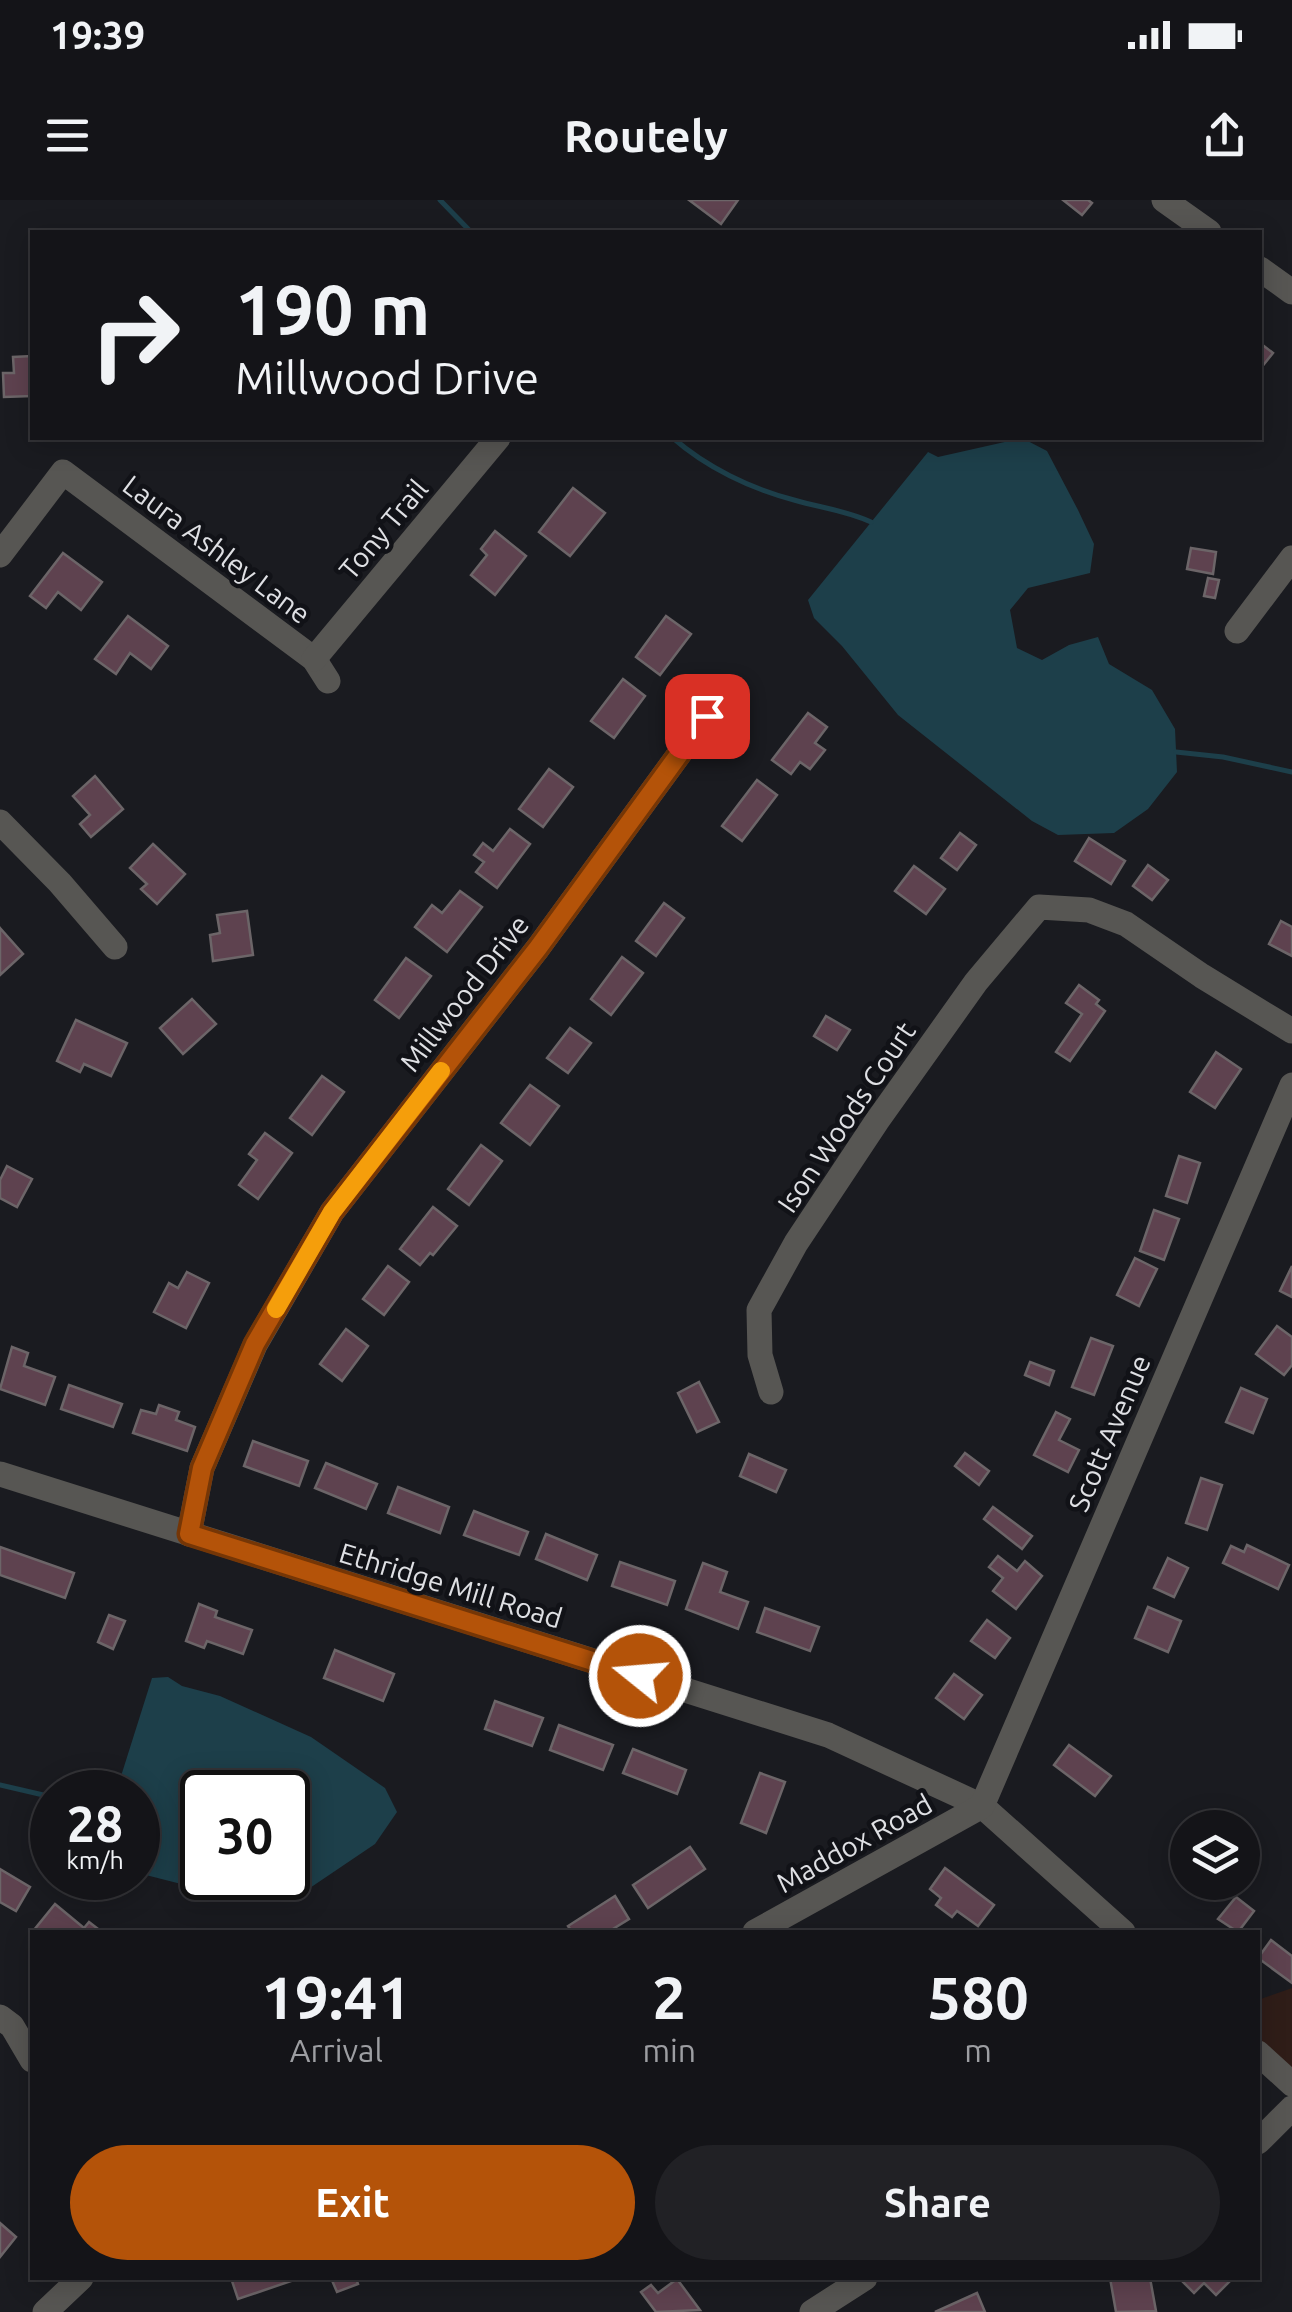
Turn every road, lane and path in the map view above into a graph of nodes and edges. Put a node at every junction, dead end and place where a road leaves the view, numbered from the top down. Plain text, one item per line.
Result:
1 (1164, 200) edge
2 (1207, 230) edge
3 (1262, 270) edge
4 (1292, 292) edge
5 (496, 440) edge
6 (0, 555) edge
7 (1292, 558) edge
8 (1236, 631) dead end
9 (314, 658) junction
10 (328, 681) dead end
11 (707, 716) dead end
12 (0, 822) edge
13 (115, 947) dead end
14 (1292, 1031) edge
15 (1292, 1085) edge
16 (770, 1392) dead end
17 (0, 1474) edge
18 (189, 1534) junction
19 (982, 1806) junction
20 (759, 1930) edge
21 (1121, 1930) edge
22 (0, 2017) edge
23 (1260, 2055) edge
24 (30, 2057) edge
25 (1292, 2084) edge
26 (1292, 2108) edge
27 (1260, 2140) edge
28 (79, 2280) edge
29 (862, 2280) edge
30 (45, 2312) edge
31 (812, 2312) edge

1 - 2 street
3 - 4 street
5 - 9 street, Tony Trail
6 - 9 street, Laura Ashley Lane
7 - 8 street
9 - 10 street, Laura Ashley Lane
11 - 18 street, Millwood Drive
12 - 13 street
14 - 16 street, Ison Woods Court
15 - 19 street, Scott Avenue
17 - 18 street, Ethridge Mill Road
18 - 19 street, Ethridge Mill Road
19 - 20 street, Maddox Road
19 - 21 street, Ethridge Mill Road
22 - 24 street
23 - 25 street
26 - 27 street
28 - 30 street
29 - 31 street

